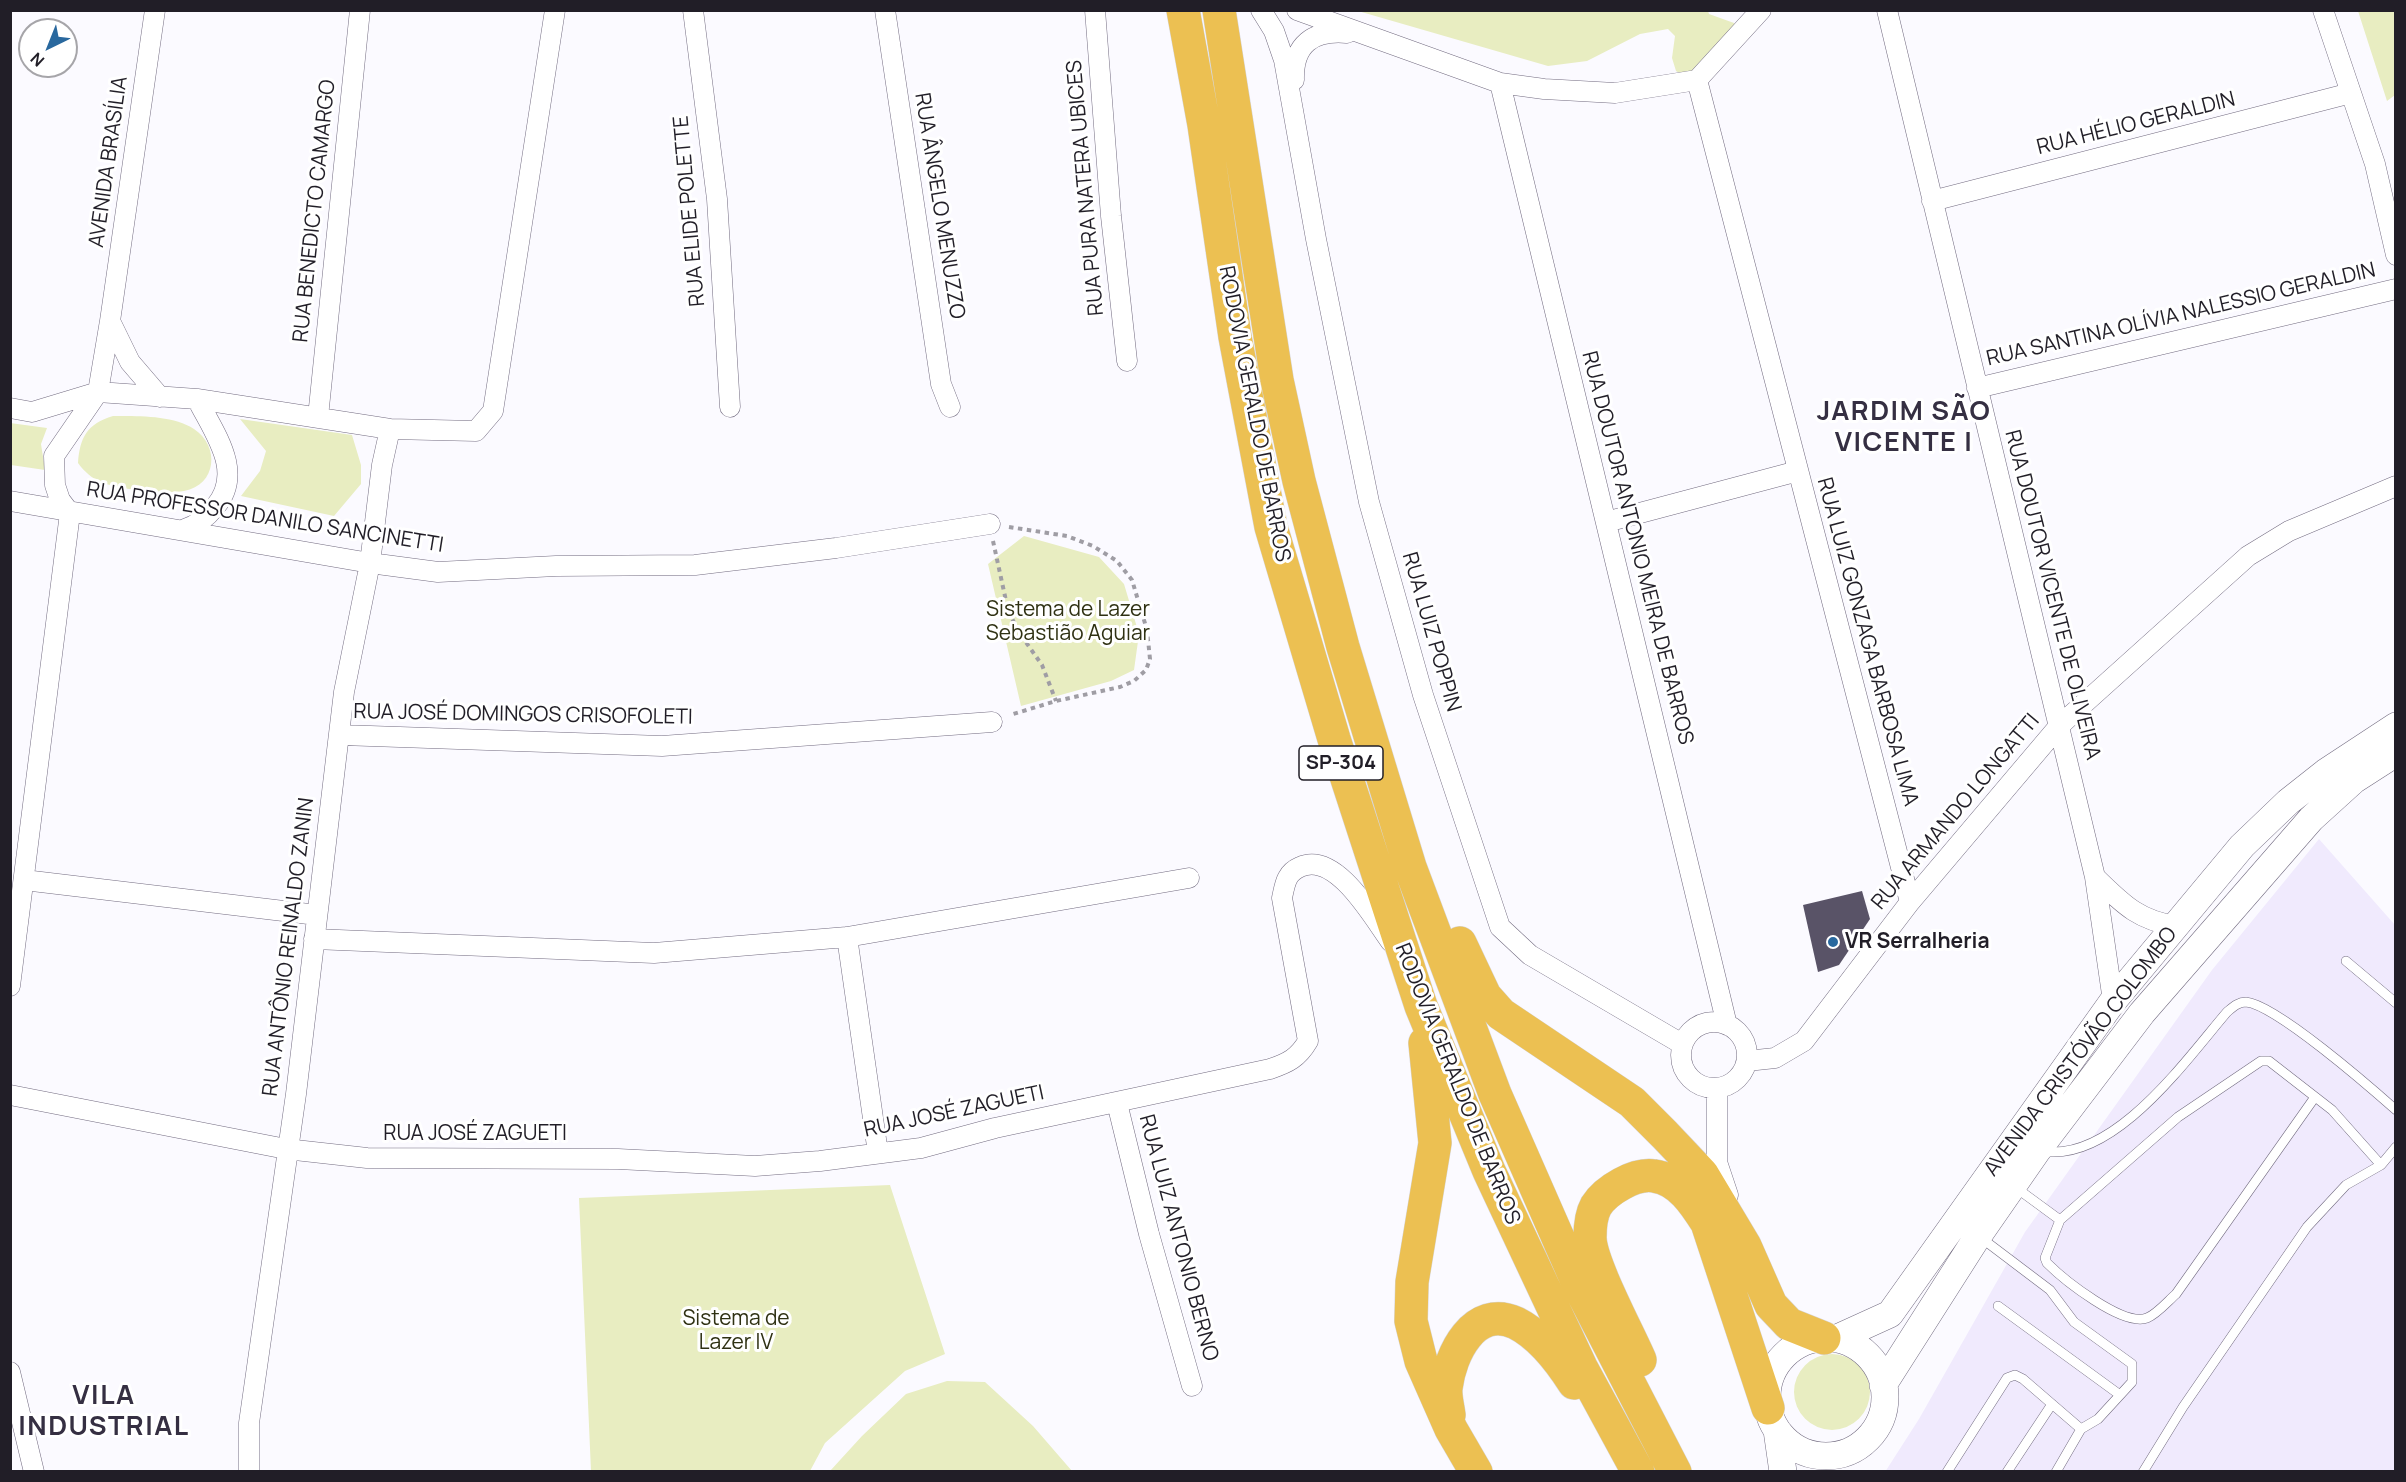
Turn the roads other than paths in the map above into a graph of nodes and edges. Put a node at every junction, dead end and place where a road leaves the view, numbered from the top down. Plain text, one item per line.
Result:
1 (360, 10) edge
2 (555, 10) edge
3 (693, 10) edge
4 (885, 10) edge
5 (1095, 10) edge
6 (1184, 10) edge
7 (1219, 10) edge
8 (1261, 10) edge
9 (1297, 10) edge
10 (1761, 10) edge
11 (1887, 10) edge
12 (2323, 10) edge
13 (154, 11) edge
14 (1365, 34) junction
15 (1697, 80) junction
16 (1500, 83) junction
17 (2351, 93) junction
18 (1298, 130) junction
19 (1932, 201) junction
20 (2396, 255) edge
21 (2396, 289) edge
22 (110, 321) junction
23 (1127, 361) dead end
24 (1977, 387) junction
25 (98, 392) junction
26 (160, 397) junction
27 (197, 399) junction
28 (730, 407) dead end
29 (950, 407) dead end
30 (10, 408) edge
31 (318, 417) junction
32 (390, 429) junction
33 (1798, 471) junction
34 (2396, 486) edge
35 (10, 501) edge
36 (70, 513) junction
37 (1606, 522) junction
38 (990, 524) road end
39 (185, 529) junction
40 (370, 563) junction
41 (1359, 697) junction
42 (992, 722) road end
43 (2059, 726) junction
44 (2396, 726) edge
45 (341, 735) junction
46 (2396, 753) edge
47 (2095, 877) junction
48 (1189, 878) dead end
49 (24, 880) junction
50 (1910, 902) junction
51 (317, 915) junction
52 (2176, 926) junction
53 (847, 937) junction
54 (314, 939) junction
55 (2346, 961) dead end
56 (1406, 964) junction
57 (10, 986) edge
58 (2113, 1001) junction
59 (2396, 1002) edge
60 (1421, 1006) junction
61 (1727, 1025) junction
62 (1682, 1044) junction
63 (1747, 1061) junction
64 (1717, 1089) junction
65 (10, 1095) edge
66 (2315, 1097) junction
67 (1117, 1103) junction
68 (2396, 1110) edge
69 (2396, 1147) edge
70 (286, 1149) junction
71 (2037, 1151) junction
72 (878, 1153) junction
73 (2381, 1165) junction
74 (2001, 1178) junction
75 (2060, 1220) junction
76 (1978, 1236) junction
77 (1745, 1246) junction
78 (2062, 1274) junction
79 (2050, 1290) junction
80 (1998, 1306) dead end
81 (1830, 1338) junction
82 (10, 1372) edge
83 (1192, 1386) dead end
84 (1883, 1386) junction
85 (2120, 1395) junction
86 (2052, 1404) junction
87 (1773, 1419) junction
88 (1451, 1429) junction
89 (2081, 1429) junction
90 (1862, 1443) junction
91 (34, 1472) edge
92 (249, 1472) edge
93 (1476, 1472) edge
94 (1633, 1472) edge
95 (1638, 1472) edge
96 (1675, 1472) edge
97 (1689, 1472) edge
98 (1783, 1472) edge
99 (1841, 1472) edge
100 (1947, 1472) edge
101 (2007, 1472) edge
102 (2056, 1472) edge
103 (2143, 1472) edge

1 - 31 street, RUA BENEDICTO CAMARGO
2 - 32 street
3 - 28 street, RUA ELIDE POLETTE
4 - 29 street, RUA ÂNGELO MENUZZO
5 - 23 street, RUA PURA NATERA UBICES
6 - 56 highway, RODOVIA GERALDO DE BARROS / SP-304
7 - 41 highway, RODOVIA GERALDO DE BARROS / SP-304
8 - 18 street, RUA LUIZ POPPIN
9 - 14 street
10 - 15 street
11 - 19 street, RUA DOUTOR VICENTE DE OLIVEIRA
12 - 17 street
13 - 22 street, AVENIDA BRASÍLIA
14 - 16 street
14 - 18 street, RUA LUIZ POPPIN
15 - 16 street
15 - 33 street, RUA LUIZ GONZAGA BARBOSA LIMA
16 - 37 street, RUA DOUTOR ANTONIO MEIRA DE BARROS
17 - 19 street, RUA HÉLIO GERALDIN
17 - 20 street
18 - 62 street, RUA LUIZ POPPIN
19 - 24 street, RUA DOUTOR VICENTE DE OLIVEIRA
21 - 24 street, RUA SANTINA OLÍVIA NALESSIO GERALDIN
22 - 25 street, AVENIDA BRASÍLIA
22 - 26 street
24 - 43 street, RUA DOUTOR VICENTE DE OLIVEIRA
25 - 26 street
25 - 30 street
25 - 36 street, AVENIDA BRASÍLIA
26 - 27 street
27 - 31 street
27 - 39 street
31 - 32 street
32 - 40 street, RUA ANTÔNIO REINALDO ZANIN
33 - 37 street
33 - 50 street, RUA LUIZ GONZAGA BARBOSA LIMA
34 - 43 street, RUA ARMANDO LONGATTI
35 - 36 street, RUA PROFESSOR DANILO SANCINETTI
36 - 39 street, RUA PROFESSOR DANILO SANCINETTI
36 - 49 street
37 - 61 street, RUA DOUTOR ANTONIO MEIRA DE BARROS
38 - 40 street, RUA PROFESSOR DANILO SANCINETTI
39 - 40 street, RUA PROFESSOR DANILO SANCINETTI
40 - 45 street, RUA ANTÔNIO REINALDO ZANIN
41 - 77 highway
41 - 96 highway, RODOVIA GERALDO DE BARROS / SP-304
42 - 45 street, RUA JOSÉ DOMINGOS CRISOFOLETI
43 - 47 street, RUA DOUTOR VICENTE DE OLIVEIRA
43 - 50 street, RUA ARMANDO LONGATTI
44 - 52 main road, AVENIDA CRISTÓVÃO COLOMBO
45 - 51 street, RUA ANTÔNIO REINALDO ZANIN
46 - 71 main road, AVENIDA CRISTÓVÃO COLOMBO
47 - 52 street
47 - 58 street, RUA DOUTOR VICENTE DE OLIVEIRA
48 - 53 street
49 - 51 street
49 - 57 street
50 - 63 street, RUA ARMANDO LONGATTI
51 - 54 street, RUA ANTÔNIO REINALDO ZANIN
52 - 58 main road, AVENIDA CRISTÓVÃO COLOMBO
53 - 54 street
53 - 72 street
54 - 70 street, RUA ANTÔNIO REINALDO ZANIN
55 - 59 lane
56 - 60 highway, RODOVIA GERALDO DE BARROS / SP-304
56 - 67 street, RUA JOSÉ ZAGUETI
58 - 74 main road, AVENIDA CRISTÓVÃO COLOMBO
60 - 88 highway
60 - 95 highway, RODOVIA GERALDO DE BARROS / SP-304
61 - 62 street
61 - 63 street
62 - 64 street
63 - 64 street
64 - 77 street
65 - 70 street, RUA JOSÉ ZAGUETI
66 - 73 lane
66 - 75 lane
66 - 78 lane
67 - 72 street, RUA JOSÉ ZAGUETI
67 - 83 street, RUA LUIZ ANTONIO BERNO
68 - 71 lane
69 - 73 lane
70 - 72 street, RUA JOSÉ ZAGUETI
70 - 92 street, RUA ANTÔNIO REINALDO ZANIN
71 - 74 main road, AVENIDA CRISTÓVÃO COLOMBO
73 - 103 lane
74 - 75 lane
74 - 76 main road, AVENIDA CRISTÓVÃO COLOMBO
74 - 81 main road, AVENIDA CRISTÓVÃO COLOMBO
75 - 78 lane
76 - 79 lane
76 - 84 main road, AVENIDA CRISTÓVÃO COLOMBO
77 - 81 highway
78 - 79 lane
79 - 85 lane
80 - 85 lane
81 - 84 main road
81 - 87 main road
82 - 91 street
84 - 90 main road
85 - 89 lane
86 - 89 lane
86 - 100 lane
86 - 101 lane
87 - 90 main road
87 - 97 highway
87 - 98 main road
88 - 93 highway
88 - 94 highway
89 - 102 lane
90 - 99 main road

